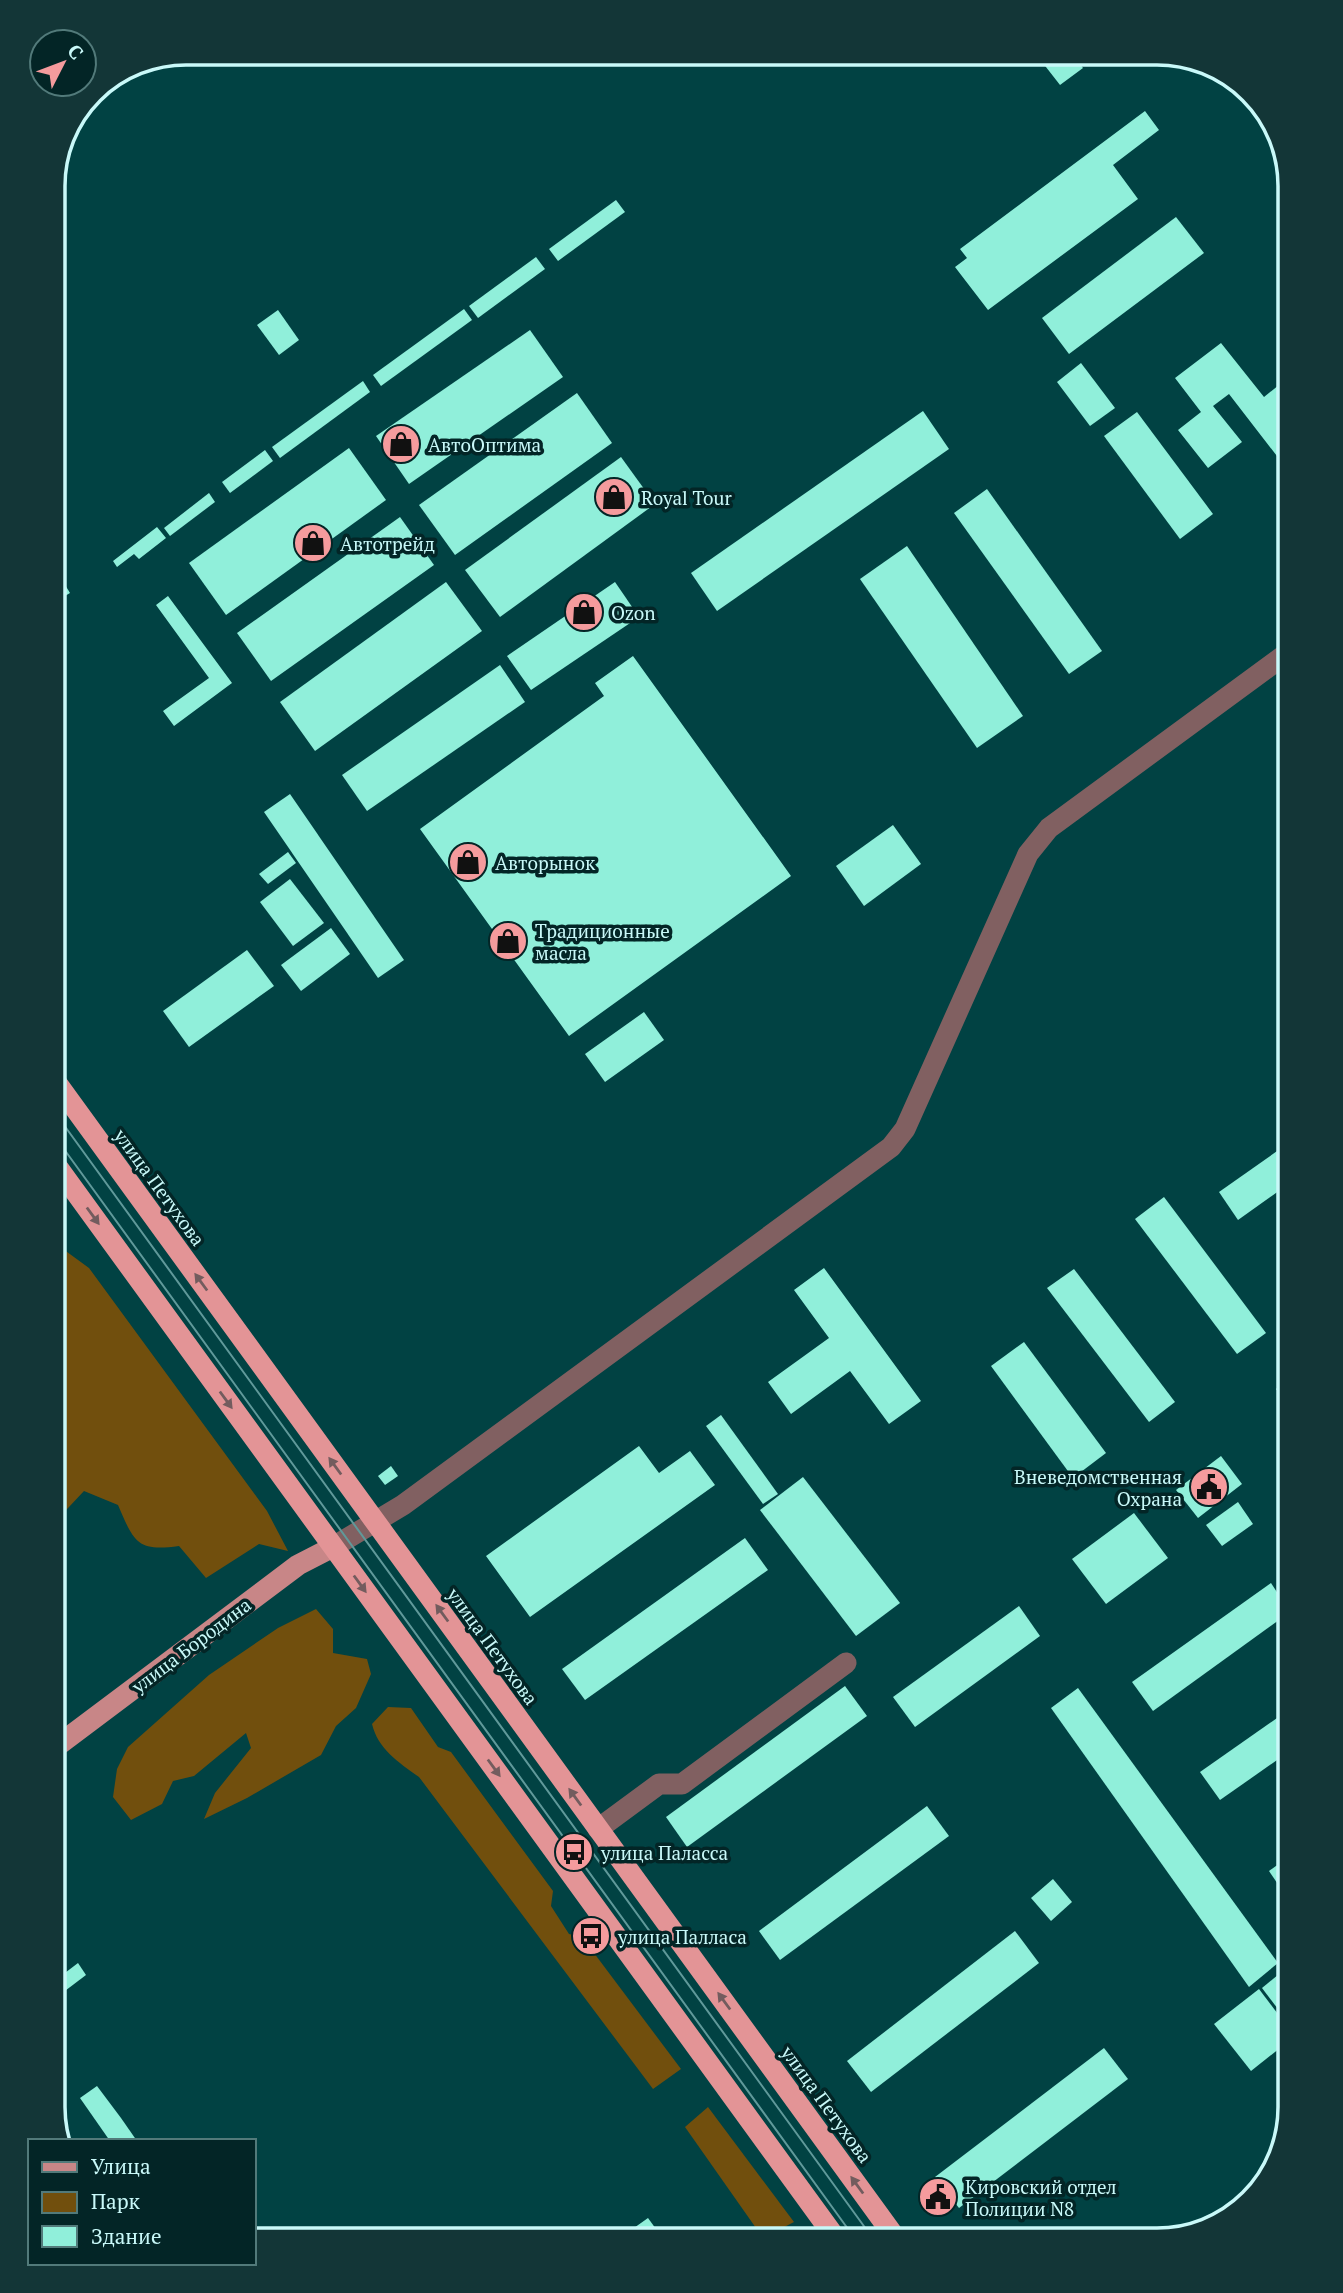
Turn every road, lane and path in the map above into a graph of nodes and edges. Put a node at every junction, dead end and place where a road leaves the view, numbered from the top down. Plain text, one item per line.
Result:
1 (1278, 661) edge
2 (65, 1095) edge
3 (65, 1178) edge
4 (375, 1521) junction
5 (333, 1547) junction
6 (846, 1663) dead end
7 (65, 1739) edge
8 (598, 1829) junction
9 (828, 2228) edge
10 (888, 2228) edge

1 - 4 street
4 -> 2 highway, улица Петухова
3 -> 5 highway
4 - 5 street
8 -> 4 highway, улица Петухова
5 - 7 main road, улица Бородина
5 -> 9 highway
6 - 8 street
10 -> 8 highway, улица Петухова

